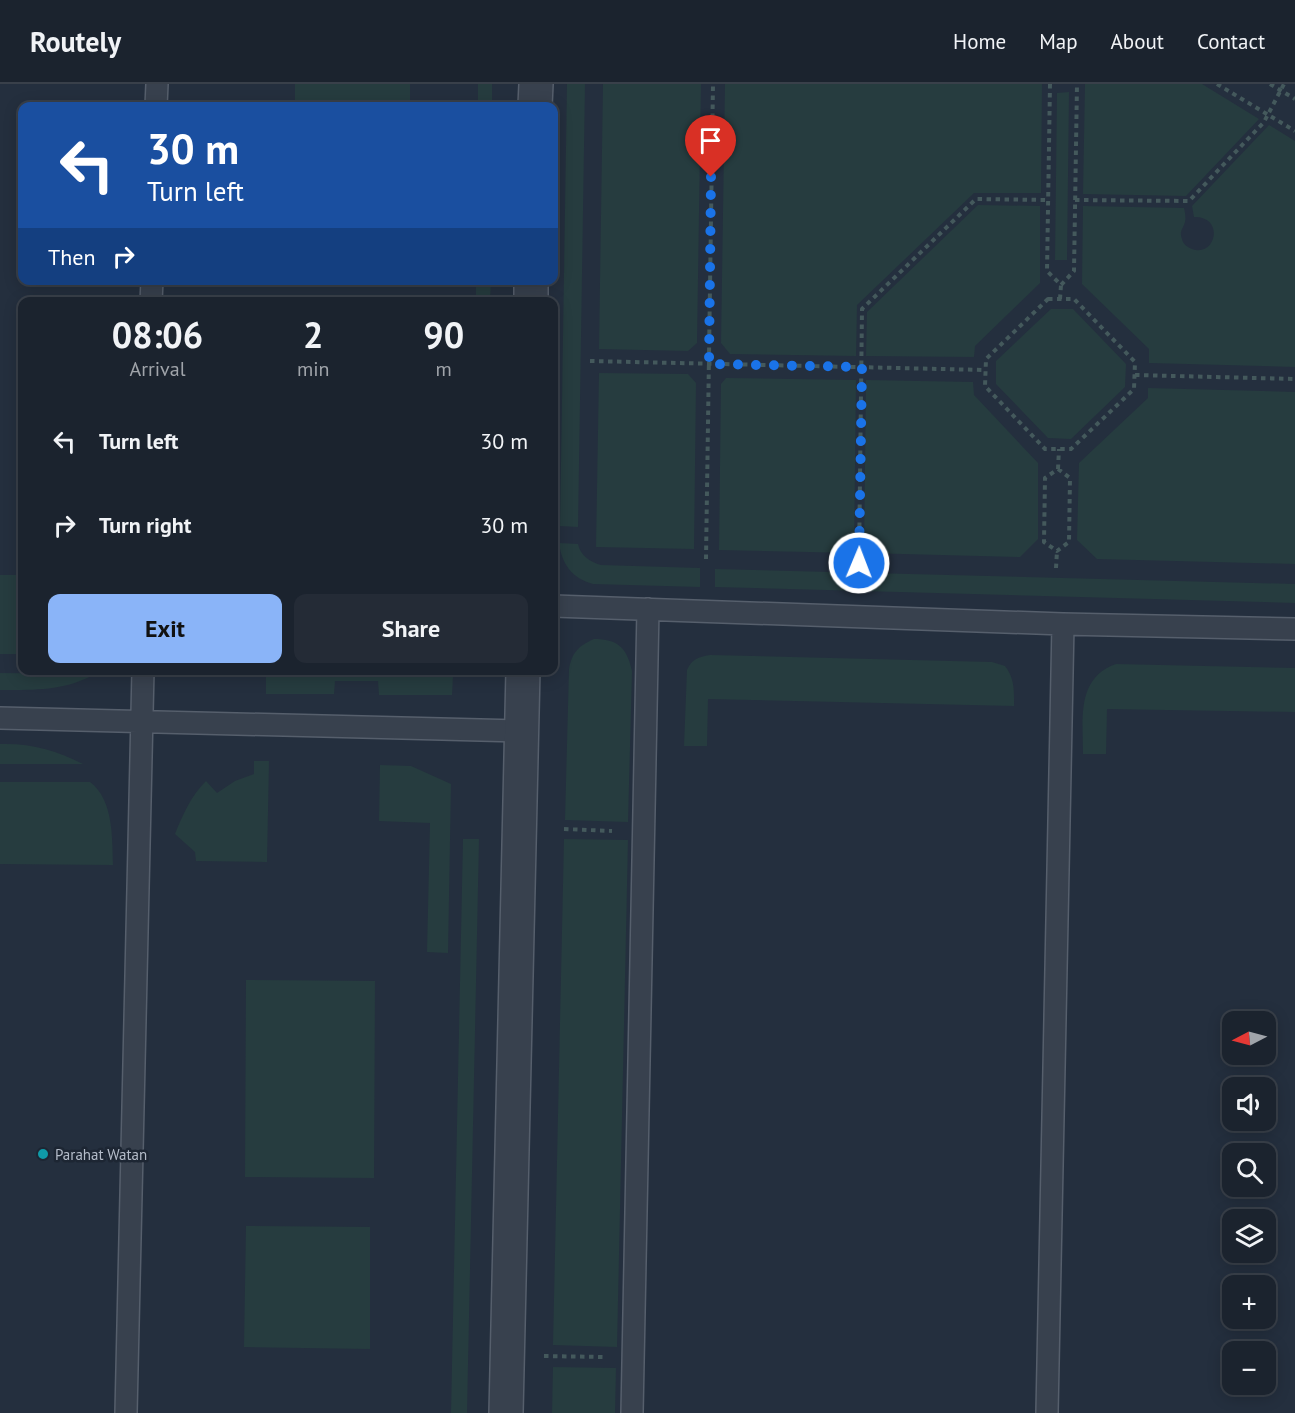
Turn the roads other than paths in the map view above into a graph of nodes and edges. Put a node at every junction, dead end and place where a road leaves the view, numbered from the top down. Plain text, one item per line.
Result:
1 (157, 84) edge
2 (536, 84) edge
3 (156, 102) edge
4 (535, 102) edge
5 (558, 606) edge
6 (648, 609) junction
7 (1063, 624) junction
8 (1295, 629) edge
9 (143, 675) edge
10 (523, 675) edge
11 (0, 718) edge
12 (142, 720) junction
13 (521, 731) junction
14 (126, 1413) edge
15 (506, 1413) edge
16 (632, 1413) edge
17 (1047, 1413) edge

1 - 3 lane
2 - 4 street
5 - 6 lane
6 - 7 lane
6 - 16 lane
7 - 8 lane
7 - 17 lane
9 - 12 lane
10 - 13 street
11 - 12 lane
12 - 13 lane
12 - 14 lane
13 - 15 street

